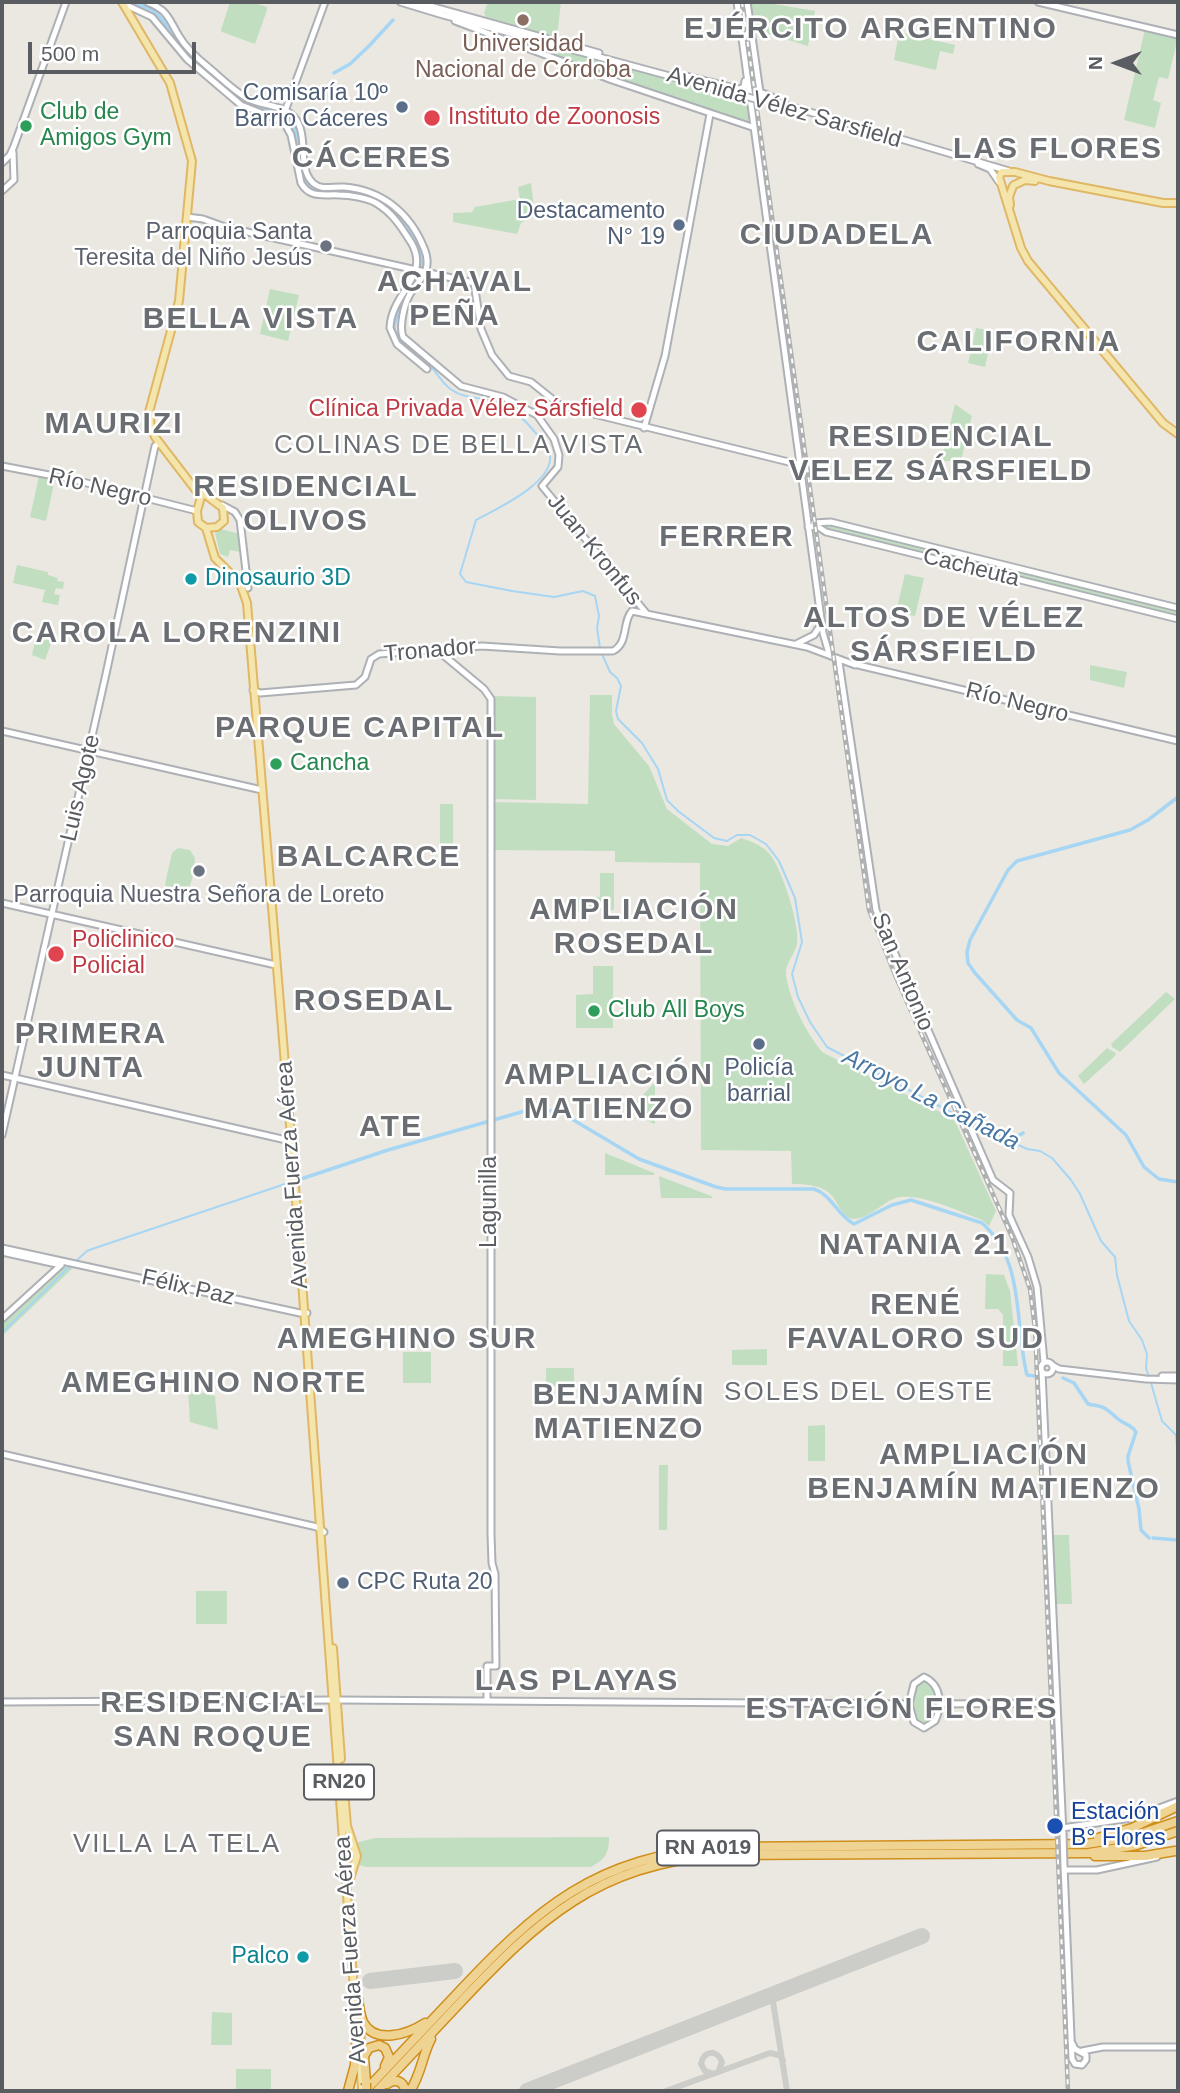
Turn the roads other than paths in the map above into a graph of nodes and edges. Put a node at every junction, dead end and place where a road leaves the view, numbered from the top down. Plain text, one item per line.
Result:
1 (66, 2) edge
2 (121, 2) edge
3 (147, 2) edge
4 (325, 2) edge
5 (400, 2) edge
6 (416, 2) edge
7 (734, 2) edge
8 (747, 2) edge
9 (1038, 2) edge
10 (443, 15) junction
11 (1178, 35) edge
12 (742, 42) junction
13 (678, 76) junction
14 (746, 96) junction
15 (759, 96) junction
16 (750, 109) junction
17 (710, 114) junction
18 (283, 115) junction
19 (752, 127) junction
20 (14, 146) junction
21 (2, 162) edge
22 (13, 164) junction
23 (1010, 171) junction
24 (999, 183) junction
25 (1013, 186) junction
26 (2, 190) edge
27 (1178, 204) edge
28 (187, 217) junction
29 (420, 271) junction
30 (777, 303) junction
31 (427, 369) dead end
32 (644, 428) junction
33 (1178, 432) edge
34 (157, 445) junction
35 (800, 465) junction
36 (2, 466) edge
37 (191, 484) junction
38 (144, 497) junction
39 (211, 500) junction
40 (219, 503) junction
41 (198, 509) junction
42 (820, 522) junction
43 (808, 525) junction
44 (206, 528) junction
45 (215, 529) junction
46 (821, 530) junction
47 (248, 588) junction
48 (1178, 608) edge
49 (647, 614) junction
50 (1178, 620) edge
51 (812, 637) junction
52 (824, 640) junction
53 (622, 643) joint
54 (790, 645) junction
55 (436, 649) junction
56 (815, 650) junction
57 (838, 660) junction
58 (255, 691) junction
59 (2, 731) edge
60 (1178, 741) edge
61 (89, 751) junction
62 (262, 790) junction
63 (2, 903) edge
64 (52, 915) junction
65 (276, 965) junction
66 (2, 1075) edge
67 (15, 1078) junction
68 (2, 1135) edge
69 (293, 1141) junction
70 (2, 1250) edge
71 (62, 1264) junction
72 (305, 1313) junction
73 (2, 1317) edge
74 (1049, 1363) junction
75 (1064, 1369) junction
76 (1047, 1374) junction
77 (1178, 1378) edge
78 (2, 1454) edge
79 (322, 1530) junction
80 (324, 1588) junction
81 (330, 1614) junction
82 (335, 1701) junction
83 (487, 1701) junction
84 (2, 1702) edge
85 (1057, 1703) junction
86 (909, 1704) junction
87 (940, 1704) junction
88 (1177, 1803) edge
89 (1178, 1821) edge
90 (1063, 1831) junction
91 (1178, 1831) edge
92 (959, 1846) junction
93 (1176, 1850) edge
94 (1004, 1854) junction
95 (1064, 1868) junction
96 (353, 1954) junction
97 (465, 1998) junction
98 (358, 1999) junction
99 (448, 2003) junction
100 (357, 2026) junction
101 (1071, 2041) junction
102 (1178, 2047) edge
103 (1095, 2049) junction
104 (1080, 2051) junction
105 (1072, 2056) junction
106 (1086, 2059) junction
107 (363, 2088) edge
108 (348, 2091) edge
109 (378, 2091) edge
110 (405, 2091) edge
111 (410, 2091) edge

1 - 20 main road
2 - 18 main road
2 - 28 main road, RN20
3 - 18 main road
4 - 18 main road
5 - 10 main road, Avenida Vélez Sarsfield
6 - 13 main road, Avenida Vélez Sarsfield
7 - 12 main road
8 - 15 main road
9 - 11 main road
10 - 13 main road, Avenida Vélez Sarsfield
10 - 17 main road
12 - 13 main road
12 - 14 main road
13 - 14 main road, Avenida Vélez Sarsfield
13 - 16 main road
14 - 15 main road, Avenida Vélez Sarsfield, bridge
14 - 16 main road
14 - 30 main road
15 - 23 main road, Avenida Vélez Sarsfield
15 - 24 main road, Avenida Vélez Sarsfield
16 - 19 main road
17 - 19 main road
17 - 32 main road
18 - 29 main road
18 - 29 main road
19 - 30 main road
20 - 21 main road
20 - 22 main road
21 - 22 main road
22 - 26 main road
23 - 24 main road
23 - 25 main road
23 - 27 main road, Avenida Vélez Sarsfield
24 - 25 main road
24 - 33 main road
25 - 27 main road, Avenida Vélez Sarsfield
25 - 33 main road
28 - 29 main road
28 - 34 main road, RN20
29 - 31 main road
29 - 32 main road
29 - 49 main road, Juan Kronfus
30 - 35 main road
32 - 35 main road
34 - 37 main road, RN20
34 - 38 main road, Luis Agote
35 - 43 main road
36 - 38 main road, Río Negro
37 - 39 main road, RN20
37 - 41 main road, RN20
38 - 41 main road, Río Negro
38 - 61 main road, Luis Agote
39 - 40 main road, RN20
39 - 41 main road
40 - 45 main road
40 - 47 main road
41 - 44 main road, RN20
42 - 43 main road, Cacheuta
42 - 46 main road
42 - 48 main road, Cacheuta
43 - 46 main road, Cacheuta
43 - 51 main road
43 - 52 main road
44 - 45 main road
44 - 58 main road, Avenida Fuerza Aérea / RN20
45 - 47 main road
46 - 50 main road, Cacheuta
47 - 58 main road, Avenida Fuerza Aérea / RN20
49 - 53 main road, Río Negro
49 - 54 main road, Río Negro
51 - 52 main road
51 - 54 main road
51 - 56 main road
52 - 56 main road
52 - 57 main road
53 - 55 main road, Tronador
54 - 56 main road, Río Negro
55 - 58 main road, Tronador
55 - 83 main road, Lagunilla
56 - 57 main road, Río Negro
57 - 60 main road, Río Negro
57 - 74 main road, San Antonio
58 - 62 main road, Avenida Fuerza Aérea / RN20
58 - 69 main road, Avenida Fuerza Aérea / RN20
59 - 61 main road
61 - 62 main road
61 - 64 main road, Luis Agote
62 - 65 main road, Avenida Fuerza Aérea / RN20
63 - 64 main road
64 - 65 main road
64 - 67 main road, Luis Agote
65 - 69 main road, Avenida Fuerza Aérea / RN20
66 - 67 main road
67 - 68 main road, Luis Agote
67 - 69 main road
69 - 72 main road, Avenida Fuerza Aérea / RN20
70 - 71 main road, Félix Paz
70 - 71 main road, Félix Paz
71 - 72 main road, Félix Paz
71 - 73 main road
72 - 79 main road, Avenida Fuerza Aérea / RN20
74 - 75 main road
74 - 76 main road
74 - 76 main road
75 - 76 main road
75 - 77 main road
76 - 85 main road
78 - 79 main road
79 - 80 main road, Avenida Fuerza Aérea / RN20
79 - 81 main road, Avenida Fuerza Aérea / RN20
80 - 81 main road
80 - 82 main road, Avenida Fuerza Aérea / RN20
81 - 82 main road, Avenida Fuerza Aérea / RN20
82 - 83 main road
82 - 84 main road
82 - 96 main road, Avenida Fuerza Aérea / RN20
82 - 96 main road, Avenida Fuerza Aérea / RN20
83 - 86 main road
85 - 87 main road
85 - 90 main road
86 - 87 main road
86 - 87 main road
88 - 90 main road
88 - 92 highway
89 - 92 highway, RN A019
90 - 95 main road, bridge
91 - 94 highway, RN A019
92 - 99 highway, RN A019
93 - 94 highway
93 - 95 main road
94 - 97 highway, RN A019
95 - 101 main road
96 - 98 main road, Avenida Fuerza Aérea / RN20
96 - 100 main road, Avenida Fuerza Aérea / RN20
97 - 109 highway, RN A019
97 - 111 highway
98 - 99 highway
98 - 107 main road, Avenida Fuerza Aérea / RN20
99 - 107 highway, RN A019
100 - 107 main road, Avenida Fuerza Aérea / RN20
100 - 108 highway
101 - 104 main road
101 - 105 main road
102 - 103 main road
103 - 104 main road
103 - 106 main road
104 - 105 main road
104 - 106 main road
105 - 106 main road
107 - 107 highway
109 - 110 highway

